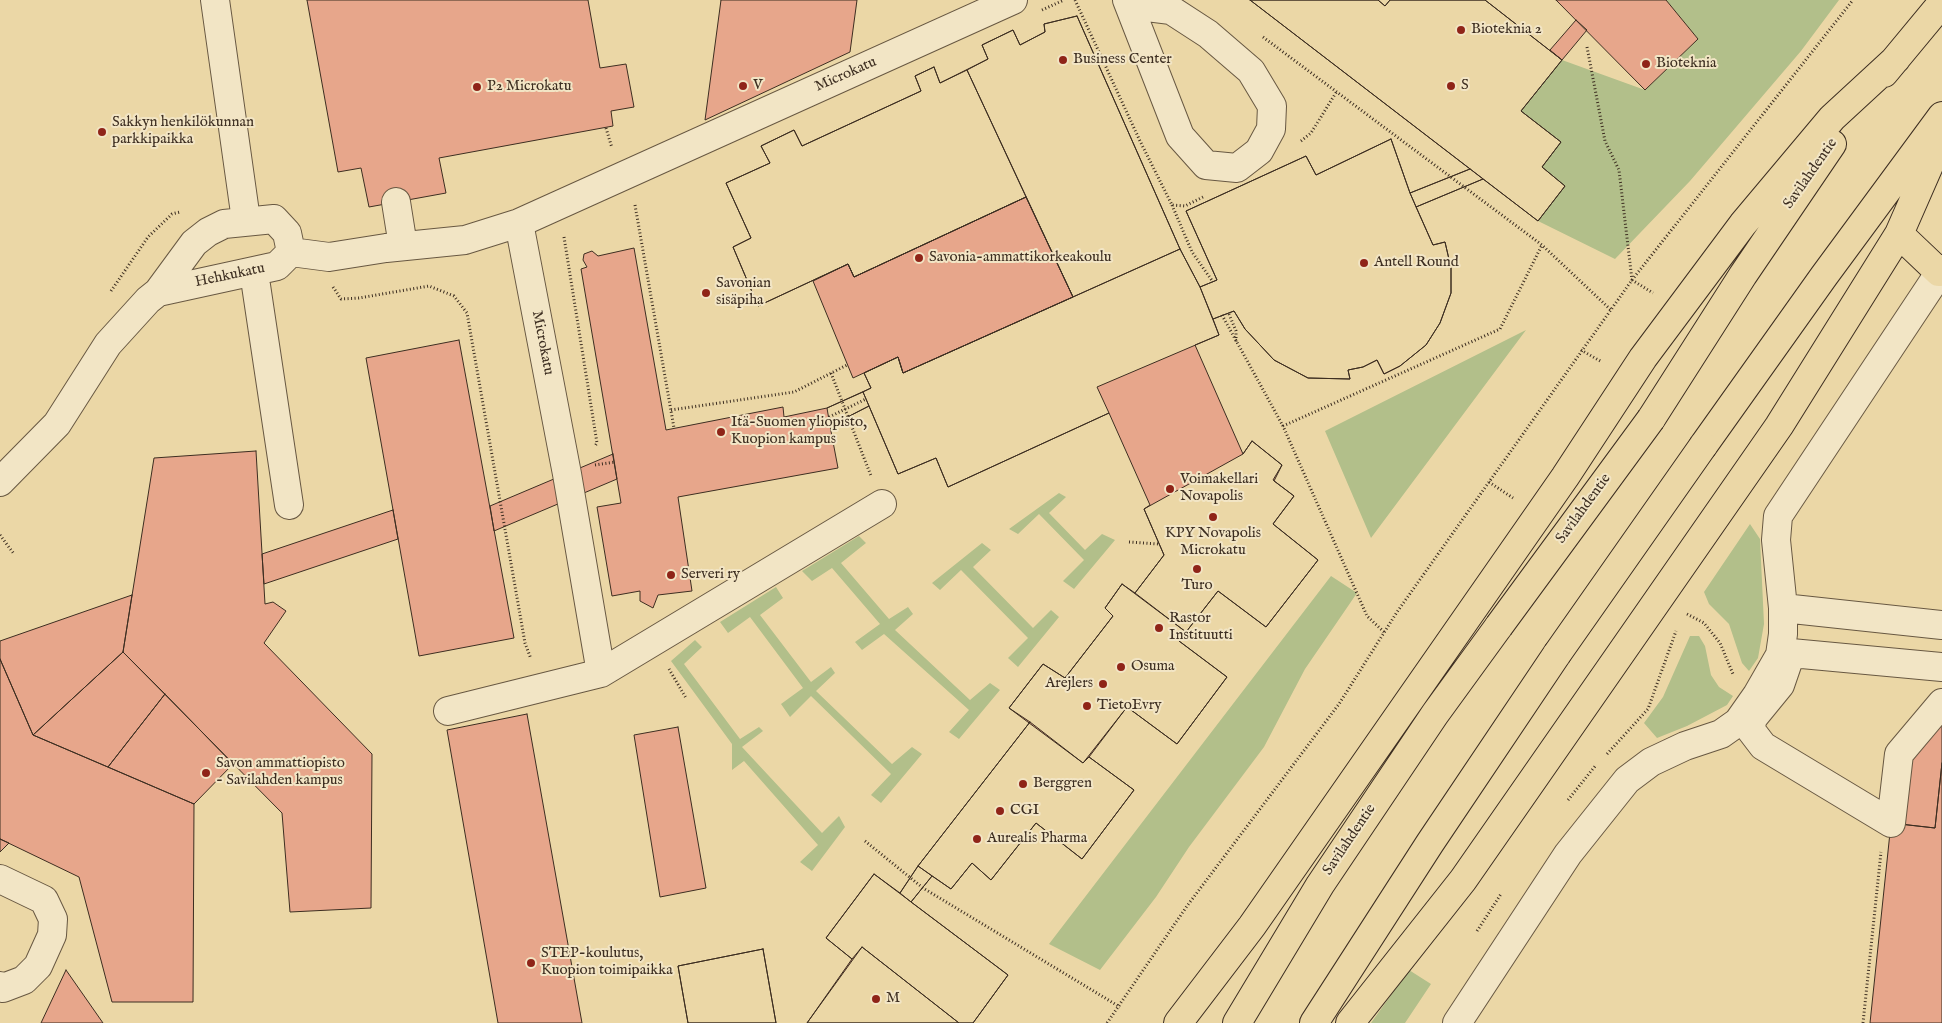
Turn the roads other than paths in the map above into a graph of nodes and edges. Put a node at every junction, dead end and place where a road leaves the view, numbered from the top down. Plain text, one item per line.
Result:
1 (215, 0) edge
2 (1013, 0) edge
3 (1129, 3) edge
4 (1942, 3) edge
5 (1896, 59) junction
6 (1942, 116) edge
7 (1942, 136) edge
8 (396, 202) dead end
9 (246, 220) junction
10 (520, 223) junction
11 (1899, 234) junction
12 (403, 246) junction
13 (291, 252) junction
14 (1940, 271) edge
15 (254, 272) junction
16 (158, 292) junction
17 (0, 482) edge
18 (882, 504) road end
19 (289, 505) dead end
20 (1783, 608) junction
21 (1942, 624) edge
22 (1942, 667) edge
23 (601, 673) junction
24 (1942, 702) edge
25 (448, 711) dead end
26 (0, 879) edge
27 (0, 986) edge
28 (1178, 1023) edge
29 (1237, 1023) edge
30 (1314, 1023) edge
31 (1350, 1023) edge
32 (1457, 1023) edge

1 - 9 street
2 - 10 street, Microkatu
3 - 3 street
4 - 5 main road, Savilahdentie
5 - 28 main road
5 - 29 main road, Savilahdentie, bridge
6 - 30 main road, bridge
7 - 11 main road
8 - 12 street
9 - 13 street, Hehkukatu
9 - 16 street, Hehkukatu
10 - 12 street
10 - 23 street, Microkatu
11 - 14 main road
11 - 31 main road
12 - 13 street
13 - 15 street, Hehkukatu
14 - 20 street
15 - 16 street, Hehkukatu
15 - 19 street
16 - 17 street, Hehkukatu
18 - 23 street
20 - 21 street
20 - 32 street
22 - 24 street
23 - 25 street
26 - 27 street

